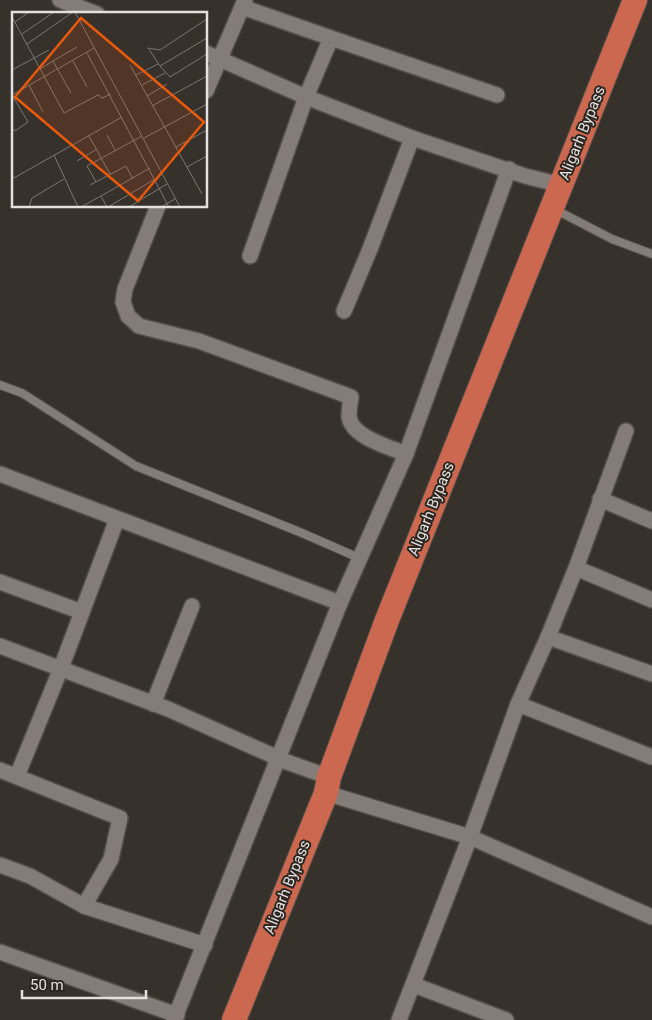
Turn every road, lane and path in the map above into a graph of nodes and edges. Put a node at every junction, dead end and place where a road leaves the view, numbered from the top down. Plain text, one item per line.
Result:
1 (60, 0) edge
2 (635, 0) edge
3 (243, 4) edge
4 (92, 12) edge
5 (331, 38) junction
6 (213, 55) edge
7 (208, 81) edge
8 (497, 95) dead end
9 (306, 98) junction
10 (412, 138) junction
11 (509, 169) junction
12 (553, 183) junction
13 (157, 208) edge
14 (552, 208) junction
15 (652, 254) edge
16 (250, 256) dead end
17 (344, 311) dead end
18 (0, 385) edge
19 (626, 431) dead end
20 (406, 454) junction
21 (0, 474) edge
22 (600, 499) junction
23 (117, 519) junction
24 (652, 521) edge
25 (359, 558) junction
26 (576, 568) junction
27 (0, 582) edge
28 (652, 600) edge
29 (340, 603) junction
30 (192, 606) dead end
31 (82, 612) junction
32 (548, 637) junction
33 (0, 646) edge
34 (61, 668) junction
35 (652, 674) edge
36 (153, 704) junction
37 (518, 704) junction
38 (652, 757) edge
39 (283, 761) junction
40 (0, 770) edge
41 (17, 776) junction
42 (323, 781) junction
43 (470, 837) junction
44 (0, 865) edge
45 (84, 906) junction
46 (652, 917) edge
47 (205, 945) junction
48 (0, 952) edge
49 (414, 985) junction
50 (176, 1018) edge
51 (234, 1020) edge
52 (399, 1020) edge
53 (506, 1020) edge

1 - 4 street
2 - 12 highway, Aligarh Bypass
3 - 5 street
3 - 6 street
5 - 8 street
5 - 9 street
6 - 7 street
6 - 9 street
9 - 10 street
9 - 16 street
10 - 11 street
10 - 17 street
11 - 12 street
11 - 20 street
12 - 14 highway, Aligarh Bypass
13 - 20 street
14 - 15 lane
14 - 42 highway, Aligarh Bypass
18 - 25 lane
19 - 22 street
20 - 25 street
21 - 23 street
22 - 24 street
22 - 26 street
23 - 29 street
23 - 31 street
25 - 29 street
26 - 28 street
26 - 32 street
27 - 31 street
29 - 39 street
30 - 36 street
31 - 34 street
32 - 35 street
32 - 37 street
33 - 34 street
34 - 36 street
34 - 41 street
36 - 39 street
37 - 38 street
37 - 43 street
39 - 42 street
39 - 47 street
40 - 41 street
41 - 45 street
42 - 43 street
42 - 51 highway, Aligarh Bypass
43 - 46 street
43 - 49 street
44 - 45 street
45 - 47 street
47 - 50 street
48 - 50 street
49 - 52 street
49 - 53 street

